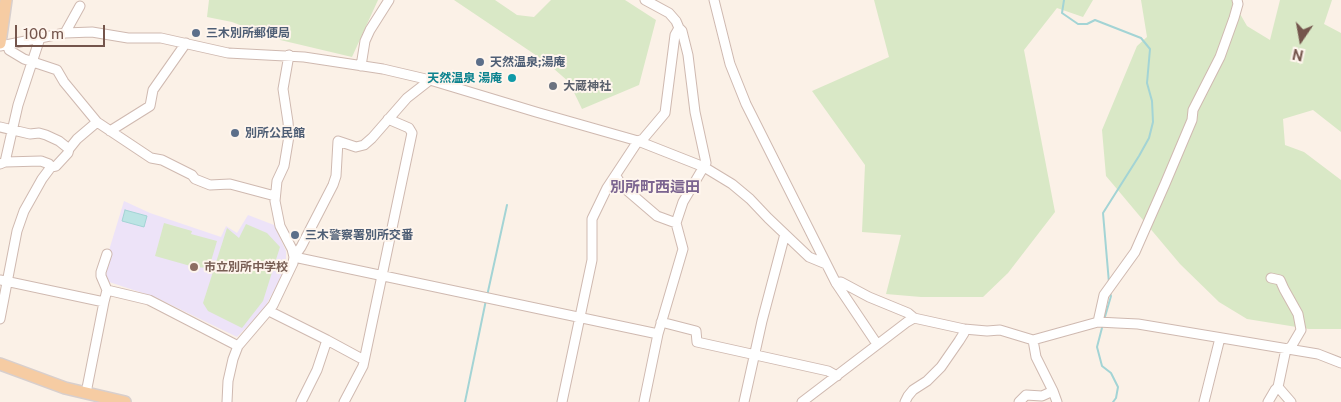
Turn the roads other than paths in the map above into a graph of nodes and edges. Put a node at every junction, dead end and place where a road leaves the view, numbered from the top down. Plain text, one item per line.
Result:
1 (6, 0) edge
2 (389, 0) edge
3 (645, 0) edge
4 (714, 0) edge
5 (1237, 0) edge
6 (80, 6) dead end
7 (679, 28) junction
8 (65, 33) junction
9 (40, 38) junction
10 (186, 43) junction
11 (3, 45) edge
12 (289, 56) junction
13 (33, 62) junction
14 (361, 66) junction
15 (430, 80) junction
16 (388, 119) junction
17 (97, 122) junction
18 (0, 128) edge
19 (12, 130) junction
20 (110, 131) junction
21 (638, 141) junction
22 (69, 149) junction
23 (3, 163) edge
24 (50, 166) junction
25 (704, 167) junction
26 (616, 176) junction
27 (275, 196) junction
28 (676, 223) junction
29 (785, 234) junction
30 (106, 254) dead end
31 (294, 257) junction
32 (826, 264) junction
33 (381, 276) junction
34 (1271, 278) dead end
35 (4, 281) edge
36 (836, 283) junction
37 (107, 290) junction
38 (104, 302) junction
39 (269, 311) junction
40 (580, 318) junction
41 (914, 318) junction
42 (0, 319) edge
43 (661, 322) junction
44 (1098, 322) junction
45 (964, 329) junction
46 (658, 334) junction
47 (1220, 338) junction
48 (327, 340) junction
49 (1033, 340) junction
50 (877, 344) junction
51 (238, 346) junction
52 (1286, 349) junction
53 (754, 355) junction
54 (364, 360) junction
55 (1341, 363) edge
56 (0, 364) edge
57 (836, 376) junction
58 (1278, 387) junction
59 (1053, 391) junction
60 (86, 393) junction
61 (126, 402) edge
62 (227, 402) edge
63 (301, 402) edge
64 (344, 402) edge
65 (562, 402) edge
66 (644, 402) edge
67 (744, 402) edge
68 (802, 402) edge
69 (905, 402) edge
70 (1019, 402) edge
71 (1057, 402) edge
72 (1204, 402) edge
73 (1268, 402) edge
74 (1292, 402) edge

1 - 11 main road
2 - 14 street
3 - 7 street
4 - 32 street
5 - 44 street
6 - 8 street
7 - 21 street
7 - 25 street
8 - 9 street
8 - 10 street
9 - 11 street
9 - 13 street
10 - 12 street
10 - 20 street
11 - 13 street
12 - 14 street
12 - 27 street
13 - 17 street
13 - 19 street
14 - 15 street
15 - 16 street
15 - 21 street
16 - 31 street
16 - 33 street
17 - 20 street
17 - 22 street
18 - 19 street
19 - 22 street
19 - 23 street
20 - 27 street
21 - 25 street
21 - 26 street
22 - 24 street
23 - 24 street
24 - 35 street
25 - 28 street
25 - 29 street
26 - 28 street
26 - 40 street
27 - 31 street
28 - 43 street
29 - 32 street
29 - 53 street
30 - 37 street
31 - 33 street
31 - 39 street
32 - 36 street
33 - 40 street
33 - 54 street
34 - 52 street
35 - 38 street
35 - 42 street
36 - 41 street
36 - 50 street
37 - 38 street
37 - 51 street
38 - 60 street
39 - 48 street
39 - 51 street
40 - 46 street
40 - 65 street
41 - 45 street
41 - 50 street
43 - 46 street
43 - 53 street
44 - 47 street
44 - 49 street
45 - 49 street
45 - 69 street
46 - 66 street
47 - 52 street
47 - 72 street
48 - 54 street
48 - 63 street
49 - 59 street
50 - 57 street
51 - 62 street
52 - 55 street
52 - 58 street
53 - 57 street
53 - 67 street
54 - 64 street
56 - 60 main road
57 - 68 street
58 - 73 street
58 - 74 street
59 - 70 street
59 - 71 street
60 - 61 main road

